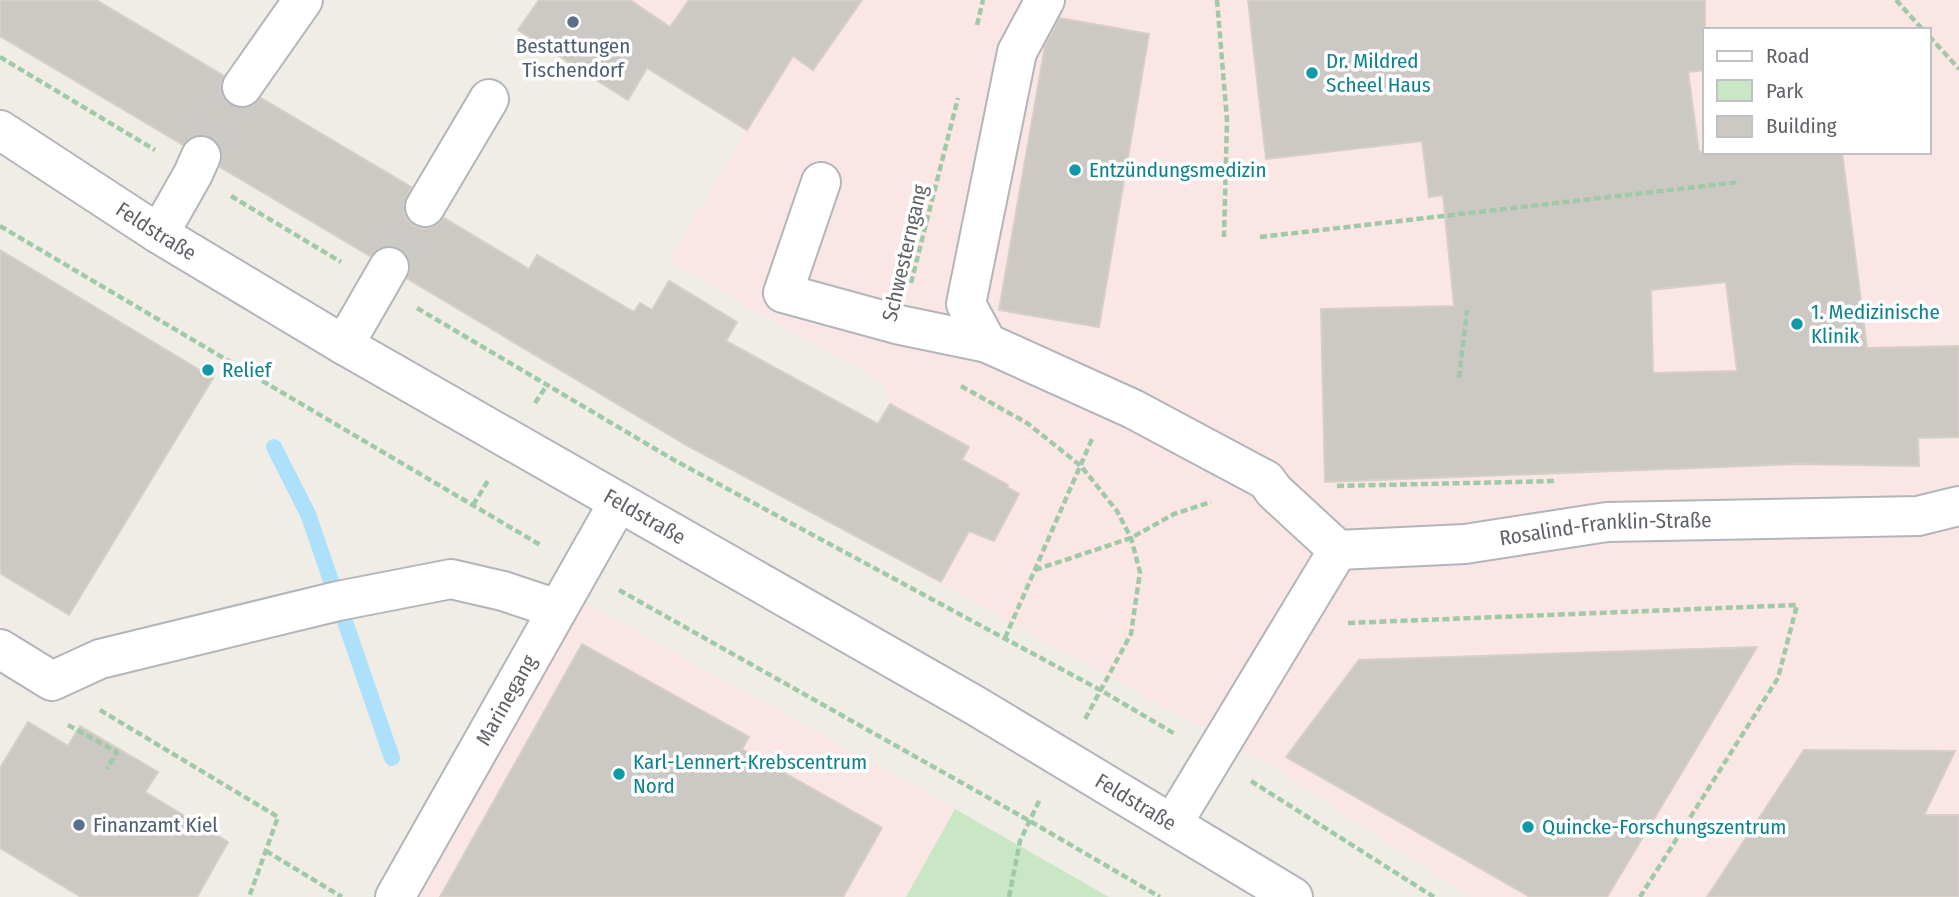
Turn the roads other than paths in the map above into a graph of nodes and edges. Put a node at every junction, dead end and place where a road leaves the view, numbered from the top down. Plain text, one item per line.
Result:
1 (303, 0) edge
2 (1045, 0) edge
3 (242, 87) tunnel mouth
4 (489, 99) dead end
5 (0, 130) edge
6 (197, 165) tunnel mouth
7 (821, 182) dead end
8 (425, 207) tunnel mouth
9 (159, 234) junction
10 (384, 276) tunnel mouth
11 (987, 343) junction
12 (344, 345) junction
13 (618, 503) junction
14 (1959, 506) edge
15 (1338, 550) junction
16 (557, 609) junction
17 (0, 649) edge
18 (1173, 823) junction
19 (395, 897) edge
20 (1293, 897) edge

1 - 3 street
2 - 11 street
4 - 8 street
5 - 9 street, Feldstraße
6 - 9 street
7 - 11 street
9 - 12 street, Feldstraße
10 - 12 street
11 - 15 street
12 - 13 street, Feldstraße
13 - 16 street, Marinegang
13 - 18 street, Feldstraße
14 - 15 street, Rosalind-Franklin-Straße
15 - 18 street
16 - 17 street
16 - 19 street, Marinegang
18 - 20 street, Feldstraße

